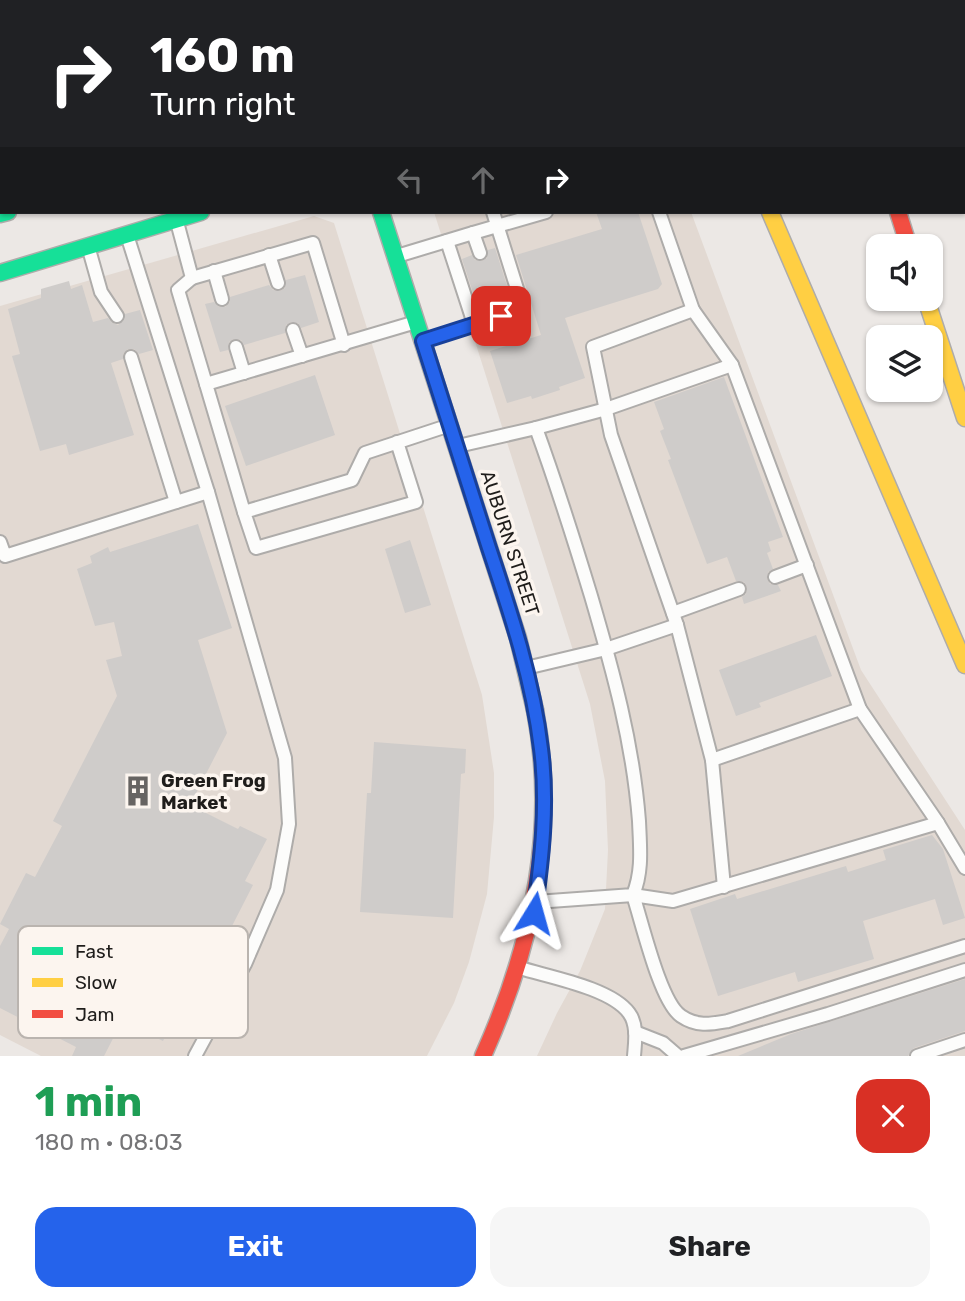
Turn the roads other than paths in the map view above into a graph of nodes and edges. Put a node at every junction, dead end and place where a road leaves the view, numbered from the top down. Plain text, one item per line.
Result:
1 (194, 214) edge
2 (382, 214) edge
3 (494, 214) edge
4 (539, 214) edge
5 (660, 214) edge
6 (899, 214) edge
7 (771, 216) edge
8 (177, 219) junction
9 (497, 226) junction
10 (474, 233) junction
11 (127, 234) junction
12 (905, 234) edge
13 (447, 241) junction
14 (88, 246) junction
15 (480, 253) dead end
16 (269, 255) junction
17 (396, 256) junction
18 (214, 271) junction
19 (0, 273) edge
20 (192, 278) junction
21 (278, 283) dead end
22 (494, 296) dead end
23 (222, 299) dead end
24 (693, 310) junction
25 (930, 311) edge
26 (117, 316) dead end
27 (501, 316) junction
28 (417, 322) junction
29 (474, 324) junction
30 (293, 330) dead end
31 (423, 341) junction
32 (344, 345) junction
33 (236, 347) dead end
34 (302, 356) junction
35 (131, 357) dead end
36 (732, 365) junction
37 (244, 373) junction
38 (206, 384) junction
39 (606, 409) junction
40 (965, 418) edge
41 (450, 425) junction
42 (536, 428) junction
43 (397, 442) junction
44 (457, 446) junction
45 (208, 492) junction
46 (176, 502) junction
47 (244, 512) junction
48 (0, 541) edge
49 (2, 561) edge
50 (807, 565) junction
51 (775, 577) dead end
52 (739, 589) dead end
53 (675, 619) junction
54 (606, 649) junction
55 (965, 665) edge
56 (526, 668) junction
57 (860, 709) junction
58 (712, 760) junction
59 (938, 823) junction
60 (965, 868) edge
61 (724, 887) junction
62 (633, 895) junction
63 (535, 902) junction
64 (965, 946) edge
65 (248, 957) edge
66 (519, 968) junction
67 (965, 970) edge
68 (635, 1032) junction
69 (205, 1038) edge
70 (965, 1040) edge
71 (195, 1056) edge
72 (483, 1056) edge
73 (634, 1056) edge
74 (678, 1056) edge
75 (684, 1056) edge
76 (917, 1056) edge

1 - 8 main road
2 - 17 main road, AUBURN STREET
3 - 9 lane
4 - 9 lane
5 - 24 lane
6 - 12 main road
7 - 55 main road
8 - 11 main road
8 - 20 lane
9 - 10 lane
9 - 27 lane
10 - 13 lane
10 - 15 lane
11 - 14 main road
11 - 45 lane
13 - 17 lane
13 - 29 lane
14 - 19 main road
14 - 26 lane
16 - 18 lane
16 - 21 lane
16 - 32 lane
17 - 28 main road, AUBURN STREET
18 - 20 lane
18 - 23 lane
20 - 38 lane
22 - 27 lane
24 - 36 lane
24 - 39 lane
25 - 40 main road
27 - 29 lane
28 - 31 main road, AUBURN STREET
28 - 32 lane
29 - 31 lane
30 - 34 lane
31 - 41 main road, AUBURN STREET
32 - 34 lane
33 - 37 lane
34 - 37 lane
35 - 46 lane
36 - 39 lane
36 - 50 lane
37 - 38 lane
38 - 47 lane
39 - 42 lane
39 - 53 lane
41 - 43 lane
41 - 44 main road, AUBURN STREET
42 - 44 lane
42 - 54 lane
43 - 47 lane
43 - 47 lane
44 - 56 main road, AUBURN STREET
45 - 46 lane
45 - 65 lane
46 - 49 lane
48 - 49 lane
50 - 51 lane
50 - 57 lane
52 - 53 lane
53 - 54 lane
53 - 58 lane
54 - 56 lane
54 - 62 lane
56 - 63 main road, AUBURN STREET
57 - 58 lane
57 - 59 lane
58 - 61 lane
59 - 60 lane
59 - 61 lane
61 - 62 lane
62 - 63 lane
62 - 64 lane
63 - 66 main road, AUBURN STREET
66 - 68 lane
66 - 72 main road, AUBURN STREET
67 - 75 lane
68 - 73 lane
68 - 74 lane
69 - 71 lane
70 - 76 lane

